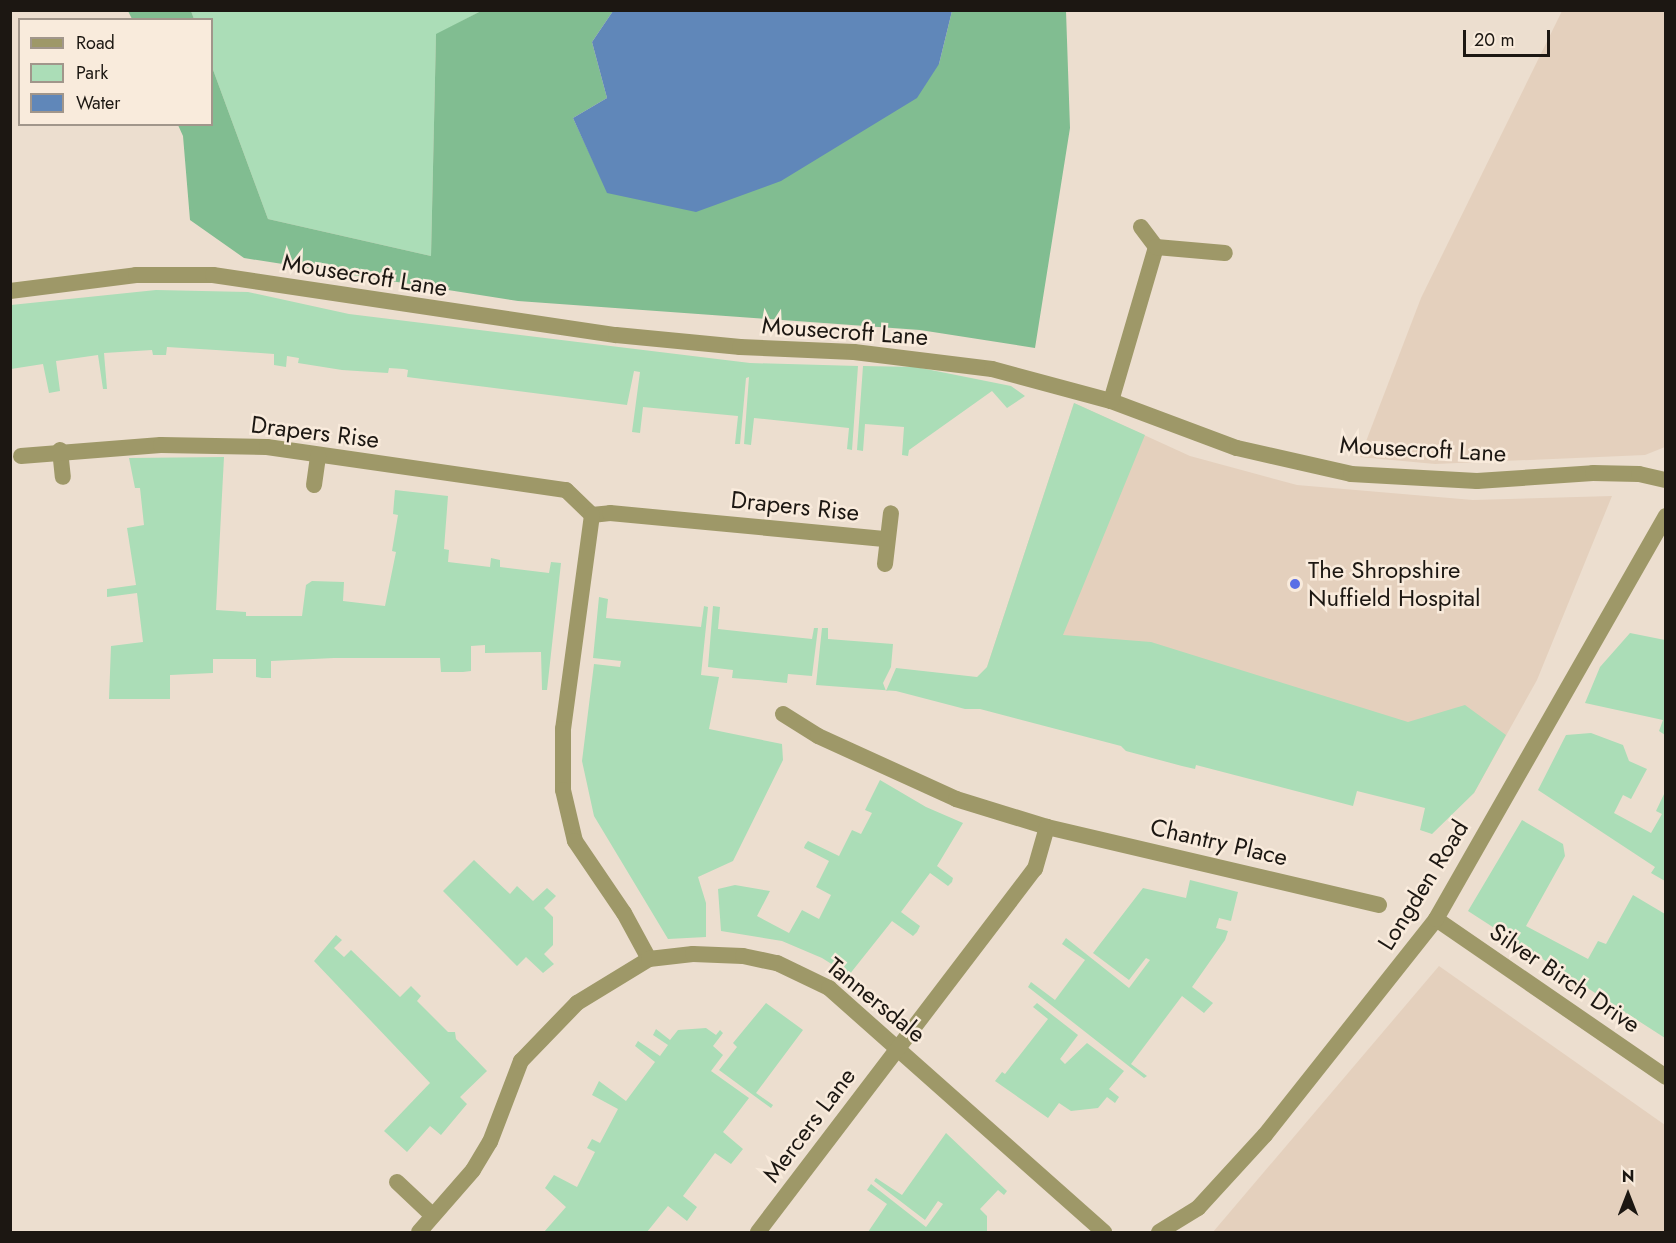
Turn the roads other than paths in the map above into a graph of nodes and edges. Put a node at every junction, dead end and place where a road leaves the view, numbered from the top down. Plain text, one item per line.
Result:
1 (1141, 227) dead end
2 (1156, 247) junction
3 (1225, 253) dead end
4 (10, 291) edge
5 (1111, 401) junction
6 (60, 450) junction
7 (318, 455) junction
8 (21, 456) dead end
9 (63, 477) dead end
10 (1665, 480) edge
11 (314, 485) dead end
12 (891, 513) dead end
13 (592, 515) junction
14 (1665, 516) edge
15 (887, 539) junction
16 (885, 564) dead end
17 (783, 714) dead end
18 (1047, 826) junction
19 (1379, 906) dead end
20 (1436, 919) junction
21 (649, 959) junction
22 (898, 1047) junction
23 (1665, 1077) edge
24 (397, 1182) dead end
25 (432, 1215) junction
26 (419, 1233) edge
27 (758, 1233) edge
28 (1104, 1233) edge
29 (1160, 1233) edge

1 - 2 street
2 - 3 street
2 - 5 street
4 - 5 street, Mousecroft Lane
5 - 10 street, Mousecroft Lane
6 - 7 street, Drapers Rise
6 - 8 street, Drapers Rise
6 - 9 street
7 - 11 street
7 - 13 street, Drapers Rise
12 - 15 street, Drapers Rise
13 - 15 street, Drapers Rise
13 - 21 street
14 - 20 street, Longden Road
15 - 16 street, Drapers Rise
17 - 18 street, Chantry Place
18 - 19 street, Chantry Place
18 - 22 street
20 - 23 street, Silver Birch Drive
20 - 29 street, Longden Road
21 - 22 street, Tannersdale
21 - 25 street, Tannersdale
22 - 27 street, Mercers Lane
22 - 28 street, Tannersdale
24 - 25 street
25 - 26 street, Tannersdale

